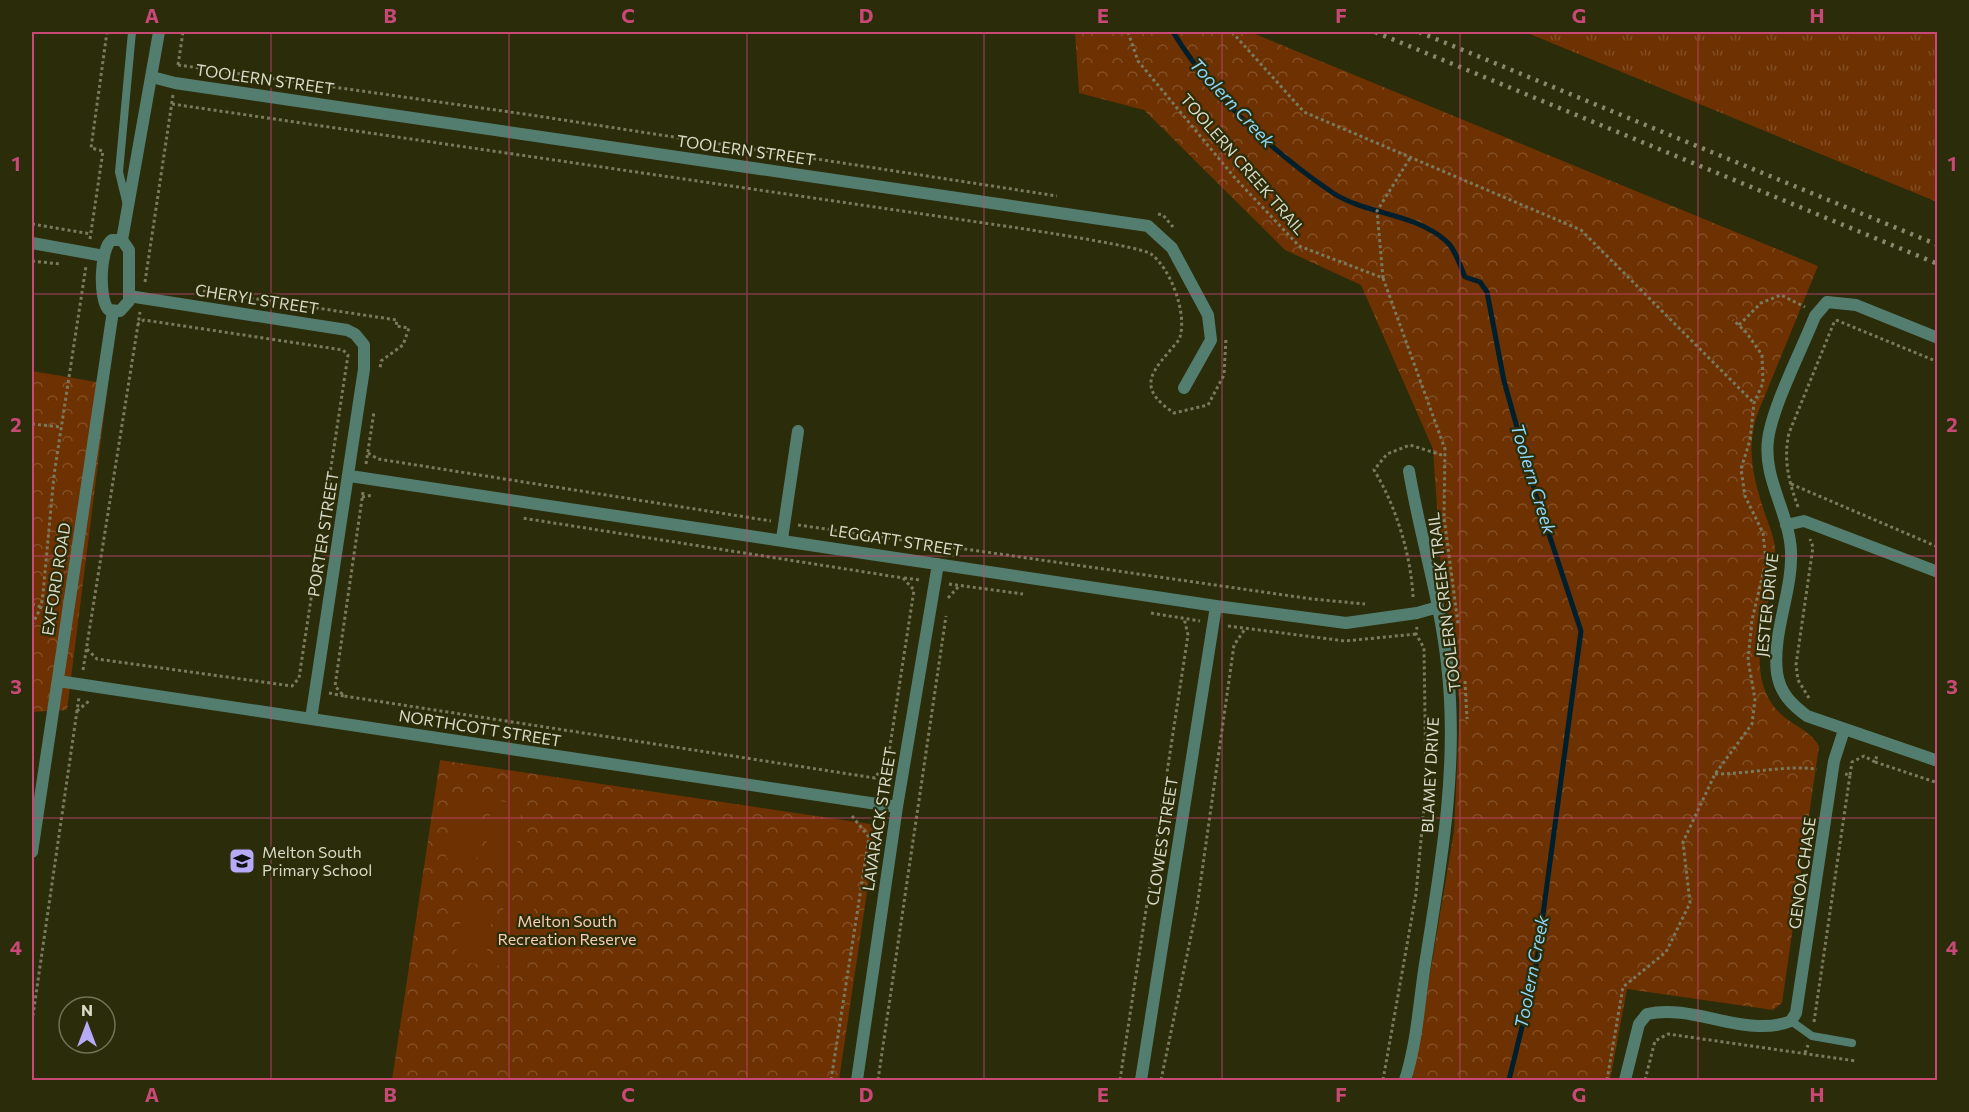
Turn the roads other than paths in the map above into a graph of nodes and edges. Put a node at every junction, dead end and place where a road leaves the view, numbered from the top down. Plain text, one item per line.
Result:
1 (132, 32) edge
2 (159, 32) edge
3 (152, 77) junction
4 (128, 208) junction
5 (122, 240) junction
6 (32, 243) edge
7 (104, 256) junction
8 (129, 296) junction
9 (113, 311) junction
10 (1938, 338) edge
11 (364, 354) joint
12 (1184, 388) dead end
13 (798, 430) dead end
14 (1409, 471) dead end
15 (350, 476) junction
16 (1786, 525) junction
17 (782, 539) junction
18 (938, 564) junction
19 (1938, 572) edge
20 (1216, 606) junction
21 (1438, 608) junction
22 (58, 681) junction
23 (311, 719) junction
24 (1844, 730) junction
25 (1938, 761) edge
26 (897, 807) junction
27 (32, 852) edge
28 (1791, 1021) junction
29 (1852, 1043) dead end
30 (857, 1080) edge
31 (1141, 1080) edge
32 (1405, 1080) edge
33 (1625, 1080) edge

1 - 4 lane
2 - 3 street
3 - 4 street
3 - 12 street, TOOLERN STREET
4 - 5 street
5 - 7 street
5 - 8 street
6 - 7 street
7 - 9 street, EXFORD ROAD
8 - 9 street
8 - 11 street, CHERYL STREET
9 - 22 street, EXFORD ROAD
10 - 16 street, JESTER DRIVE
11 - 15 street, PORTER STREET
13 - 17 street
14 - 21 street, BLAMEY DRIVE
15 - 17 street, LEGGATT STREET
15 - 23 street, PORTER STREET
16 - 19 street
16 - 24 street, JESTER DRIVE
17 - 18 street, LEGGATT STREET
18 - 20 street, LEGGATT STREET
18 - 26 street, LAVARACK STREET
20 - 21 street, LEGGATT STREET
20 - 31 street, CLOWES STREET
21 - 32 street, BLAMEY DRIVE
22 - 23 street, NORTHCOTT STREET
22 - 27 street, EXFORD ROAD
23 - 26 street, NORTHCOTT STREET
24 - 25 street, JESTER DRIVE
24 - 28 street, GENOA CHASE
26 - 30 street, LAVARACK STREET
28 - 29 lane
28 - 33 street

